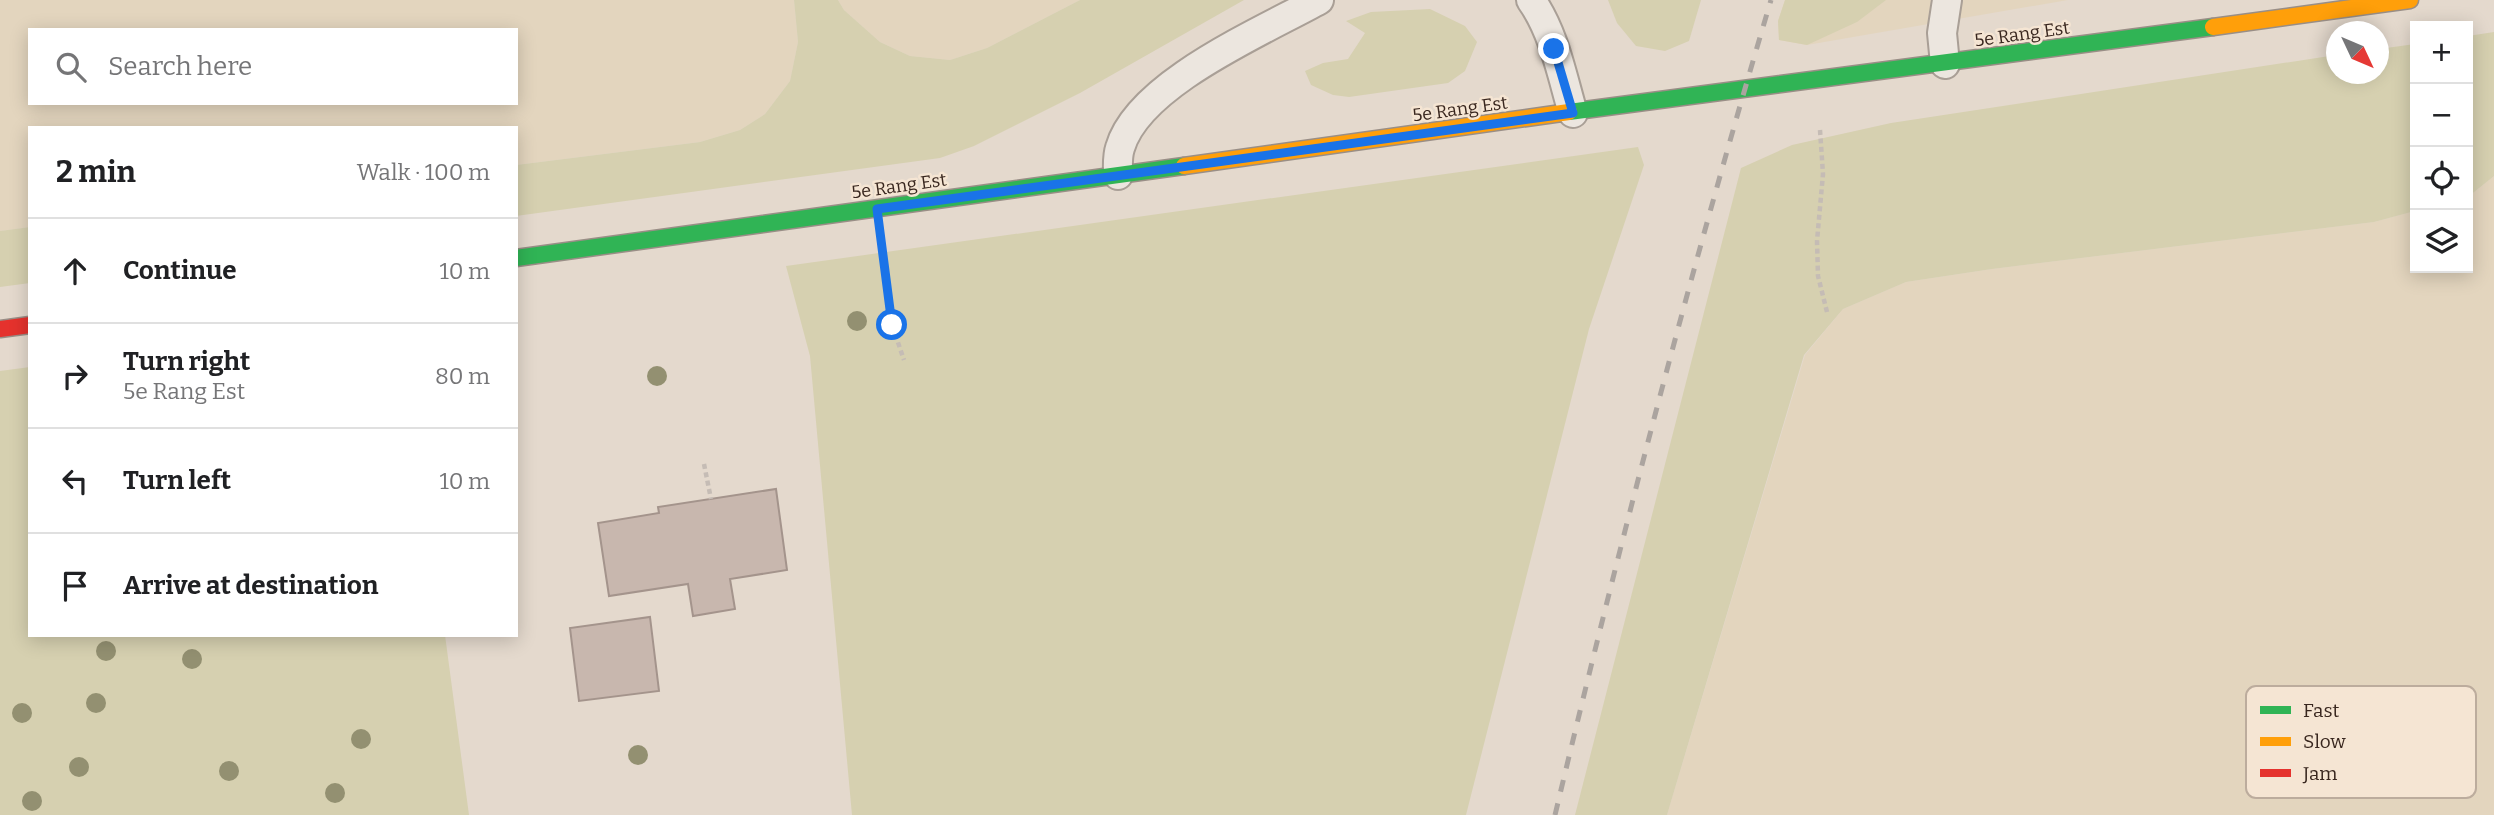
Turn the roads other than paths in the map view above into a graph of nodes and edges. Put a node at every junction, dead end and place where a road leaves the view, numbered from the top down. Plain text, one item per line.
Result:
1 (1319, 0) edge
2 (1531, 0) edge
3 (1947, 0) edge
4 (2410, 0) edge
5 (1945, 64) junction
6 (1573, 113) junction
7 (1118, 175) junction
8 (518, 258) edge
9 (28, 325) edge
10 (0, 329) edge

1 - 7 lane
2 - 6 lane
3 - 5 lane
4 - 5 street, 5e Rang Est
5 - 6 street, 5e Rang Est
6 - 7 street, 5e Rang Est
7 - 8 street, 5e Rang Est
9 - 10 street

